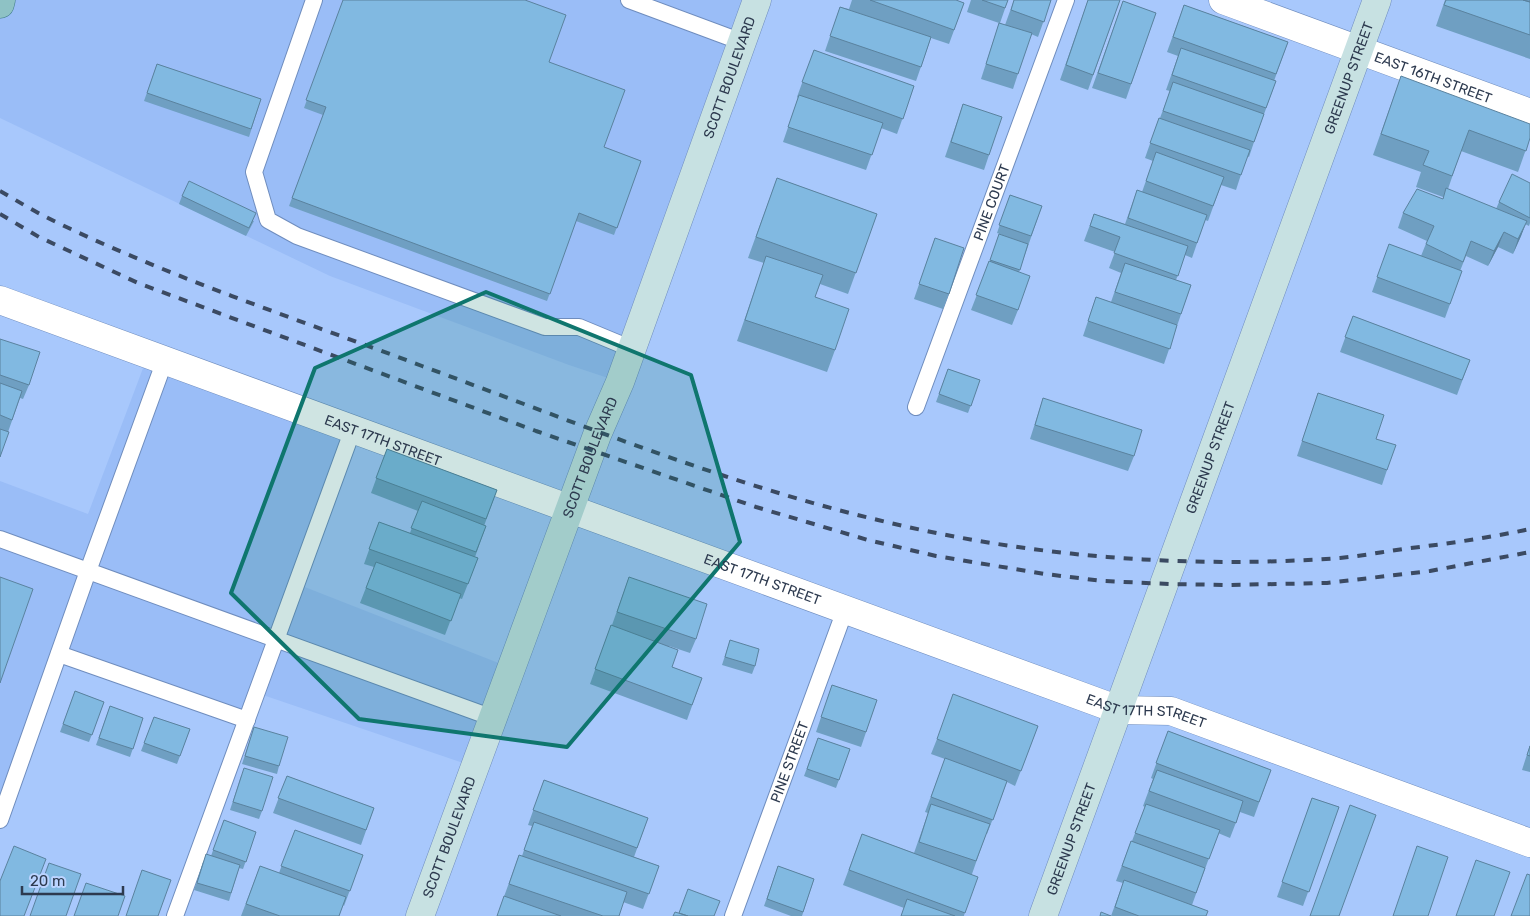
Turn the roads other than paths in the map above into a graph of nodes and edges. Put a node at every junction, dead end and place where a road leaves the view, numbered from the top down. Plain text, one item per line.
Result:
1 (1, 0) edge
2 (314, 0) edge
3 (629, 0) edge
4 (757, 0) edge
5 (1066, 0) edge
6 (1223, 0) edge
7 (1377, 0) edge
8 (0, 4) edge
9 (742, 42) junction
10 (1360, 49) junction
11 (1530, 113) edge
12 (0, 300) edge
13 (632, 349) junction
14 (165, 360) junction
15 (916, 407) dead end
16 (353, 429) junction
17 (570, 508) junction
18 (0, 539) edge
19 (88, 570) junction
20 (846, 610) junction
21 (276, 639) junction
22 (59, 654) junction
23 (1119, 710) junction
24 (493, 718) junction
25 (247, 720) junction
26 (0, 820) edge
27 (1530, 843) edge
28 (175, 916) edge
29 (420, 916) edge
30 (733, 916) edge
31 (1044, 916) edge

1 - 8 main road
2 - 13 lane
3 - 9 lane
4 - 9 main road, SCOTT BOULEVARD
5 - 15 lane, PINE COURT
6 - 10 street, EAST 16TH STREET
7 - 10 main road, GREENUP STREET
9 - 13 main road, SCOTT BOULEVARD
10 - 11 street, EAST 16TH STREET
10 - 23 main road, GREENUP STREET
12 - 14 street, EAST 17TH STREET
13 - 17 main road, SCOTT BOULEVARD
14 - 16 street, EAST 17TH STREET
14 - 19 lane
16 - 17 street, EAST 17TH STREET
16 - 21 lane
17 - 20 street, EAST 17TH STREET
17 - 24 main road, SCOTT BOULEVARD
18 - 19 lane
19 - 21 lane
19 - 22 lane
20 - 23 street, EAST 17TH STREET
20 - 30 lane, PINE STREET
21 - 24 lane
21 - 25 lane
22 - 25 lane
22 - 26 lane
23 - 27 street, EAST 17TH STREET
23 - 31 main road, GREENUP STREET
24 - 29 main road, SCOTT BOULEVARD
25 - 28 lane

